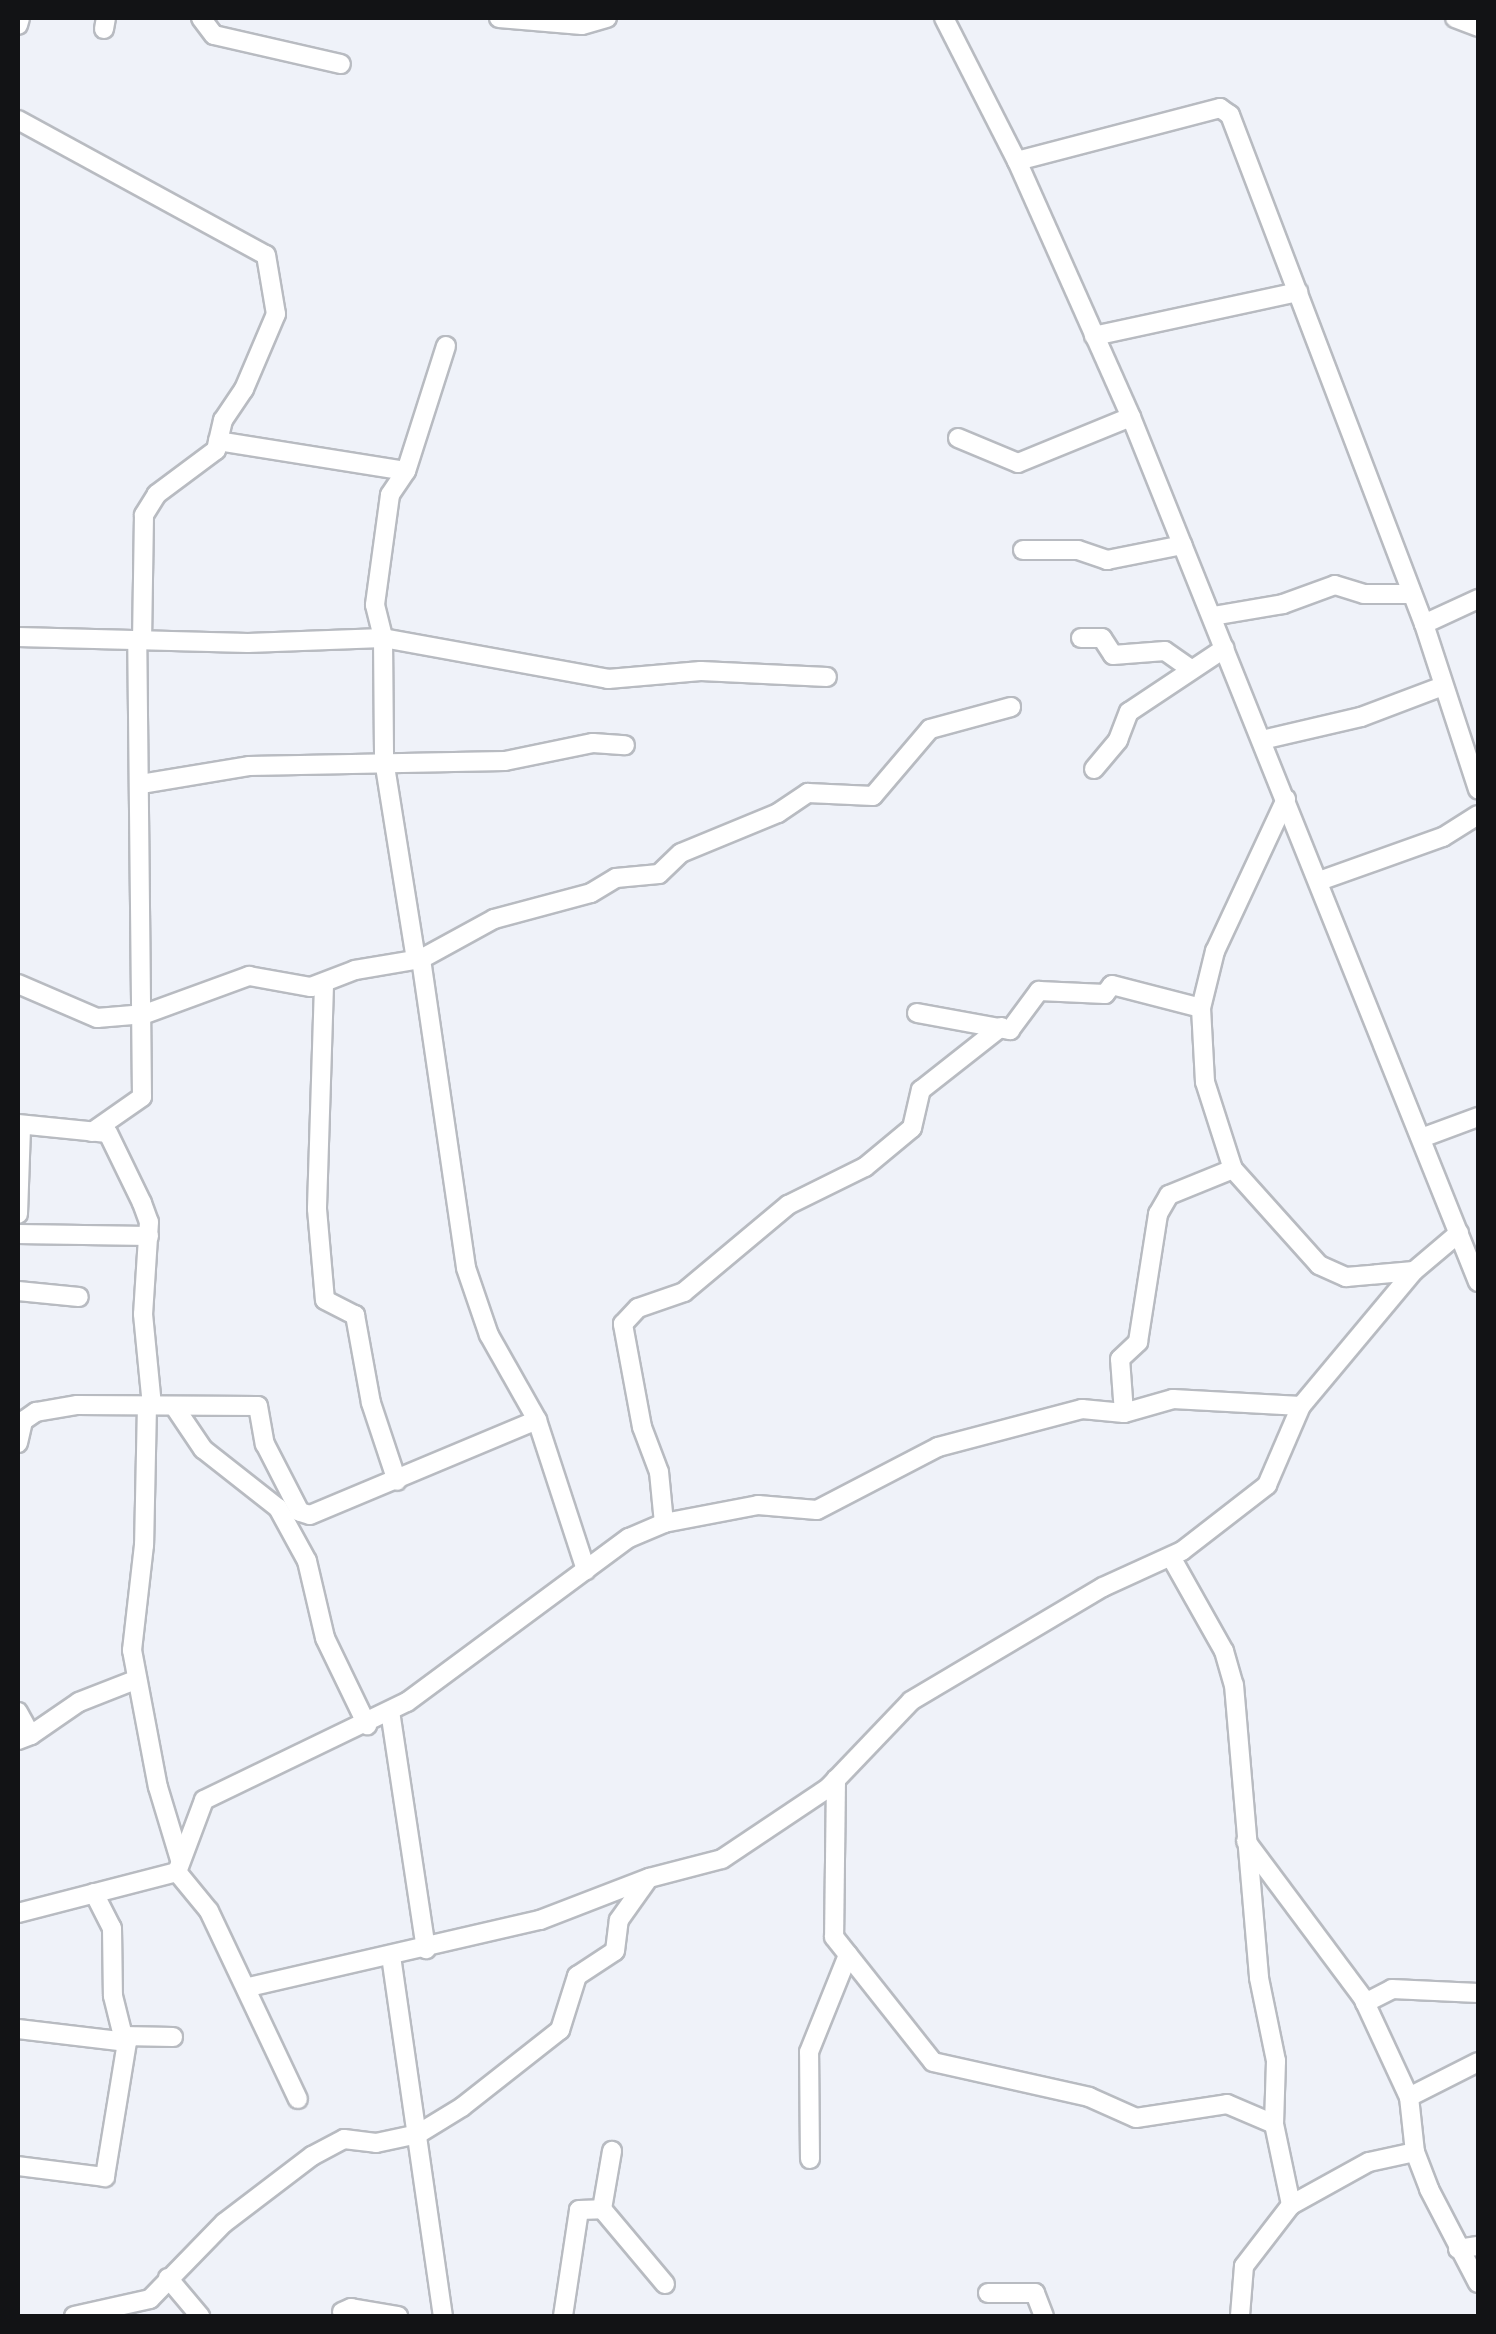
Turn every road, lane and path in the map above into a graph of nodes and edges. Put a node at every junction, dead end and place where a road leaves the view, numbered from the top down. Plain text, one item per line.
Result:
1 (201, 18) edge
2 (499, 18) edge
3 (606, 18) edge
4 (944, 18) edge
5 (1456, 18) edge
6 (1478, 27) edge
7 (341, 64) dead end
8 (18, 120) edge
9 (1017, 161) junction
10 (1298, 292) junction
11 (1094, 336) junction
12 (446, 346) dead end
13 (1131, 417) junction
14 (958, 438) dead end
15 (218, 441) junction
16 (406, 470) junction
17 (1183, 545) junction
18 (1023, 550) dead end
19 (1412, 594) junction
20 (1478, 599) edge
21 (1213, 616) junction
22 (1424, 624) junction
23 (18, 636) edge
24 (383, 638) junction
25 (1080, 638) dead end
26 (140, 640) junction
27 (1225, 648) junction
28 (1188, 667) junction
29 (827, 677) dead end
30 (1443, 686) junction
31 (1012, 707) dead end
32 (1262, 740) junction
33 (625, 745) dead end
34 (384, 760) junction
35 (1094, 770) dead end
36 (141, 784) junction
37 (1478, 789) edge
38 (1286, 799) junction
39 (1478, 816) edge
40 (1322, 880) junction
41 (419, 959) junction
42 (18, 984) edge
43 (324, 986) junction
44 (1201, 1008) junction
45 (916, 1013) dead end
46 (145, 1014) junction
47 (1001, 1027) junction
48 (1478, 1117) edge
49 (19, 1126) edge
50 (92, 1132) junction
51 (1424, 1137) junction
52 (1233, 1168) junction
53 (18, 1214) edge
54 (1460, 1233) junction
55 (18, 1234) edge
56 (149, 1236) junction
57 (1414, 1271) junction
58 (1478, 1282) edge
59 (18, 1291) edge
60 (80, 1298) dead end
61 (150, 1406) junction
62 (174, 1406) junction
63 (1300, 1406) junction
64 (1124, 1413) junction
65 (538, 1420) junction
66 (18, 1443) edge
67 (397, 1482) junction
68 (664, 1523) junction
69 (1170, 1558) junction
70 (586, 1570) junction
71 (135, 1680) junction
72 (18, 1712) edge
73 (390, 1712) junction
74 (367, 1725) junction
75 (24, 1738) edge
76 (836, 1780) junction
77 (1245, 1841) junction
78 (178, 1866) junction
79 (649, 1878) junction
80 (94, 1893) junction
81 (18, 1913) edge
82 (426, 1948) junction
83 (848, 1954) junction
84 (391, 1956) junction
85 (249, 1986) junction
86 (1478, 1993) edge
87 (1366, 2003) junction
88 (18, 2028) edge
89 (173, 2038) dead end
90 (1478, 2062) edge
91 (1408, 2097) junction
92 (298, 2099) dead end
93 (1274, 2124) junction
94 (418, 2134) junction
95 (612, 2151) dead end
96 (1415, 2152) junction
97 (810, 2159) dead end
98 (18, 2166) edge
99 (1291, 2205) junction
100 (602, 2209) junction
101 (1478, 2246) edge
102 (1458, 2249) junction
103 (168, 2278) junction
104 (1478, 2282) edge
105 (664, 2284) dead end
106 (988, 2293) dead end
107 (342, 2312) dead end
108 (74, 2316) edge
109 (200, 2316) edge
110 (398, 2316) edge
111 (443, 2316) edge
112 (563, 2316) edge
113 (1044, 2316) edge
114 (1240, 2316) edge

1 - 7 street
2 - 3 street
4 - 9 street
5 - 6 street
8 - 15 street
9 - 10 street
9 - 11 street
10 - 11 street
10 - 19 street
11 - 13 street
12 - 16 street
13 - 14 street
13 - 17 street
15 - 16 street
15 - 26 street
16 - 24 street
17 - 18 street
17 - 21 street
19 - 21 street
19 - 22 street
20 - 22 street
21 - 27 street
22 - 30 street
23 - 26 street
24 - 26 street
24 - 29 street
24 - 34 street
25 - 28 street
26 - 36 street
27 - 28 street
27 - 32 street
28 - 35 street
30 - 32 street
30 - 37 street
31 - 41 street
32 - 38 street
33 - 34 street
34 - 36 street
34 - 41 street
36 - 46 street
38 - 40 street
38 - 44 street
39 - 40 street
40 - 51 street
41 - 43 street
41 - 65 street
42 - 46 street
43 - 46 street
43 - 67 street
44 - 47 street
44 - 52 street
45 - 47 street
46 - 50 street
47 - 68 street
48 - 51 street
49 - 50 street
49 - 53 street
50 - 56 street
51 - 54 street
52 - 57 street
52 - 64 street
54 - 57 street
54 - 58 street
55 - 56 street
56 - 61 street
57 - 63 street
59 - 60 street
61 - 62 street
61 - 66 street
61 - 71 street
62 - 67 street
62 - 74 street
63 - 64 street
63 - 69 street
64 - 68 street
65 - 67 street
65 - 70 street
68 - 70 street
69 - 76 street
69 - 77 street
70 - 73 street
71 - 75 street
71 - 78 street
72 - 75 street
73 - 74 street
73 - 82 street
74 - 78 street
76 - 79 street
76 - 83 street
77 - 87 street
77 - 93 street
78 - 80 street
78 - 85 street
79 - 82 street
79 - 94 street
80 - 81 street
80 - 89 street
82 - 84 street
83 - 93 street
83 - 97 street
84 - 85 street
84 - 94 street
85 - 92 street
86 - 87 street
87 - 91 street
88 - 98 street
90 - 91 street
91 - 96 street
93 - 99 street
94 - 103 street
94 - 111 street
95 - 100 street
96 - 99 street
96 - 102 street
99 - 114 street
100 - 105 street
100 - 112 street
101 - 102 street
102 - 104 street
103 - 108 street
103 - 109 street
106 - 113 street
107 - 110 street

